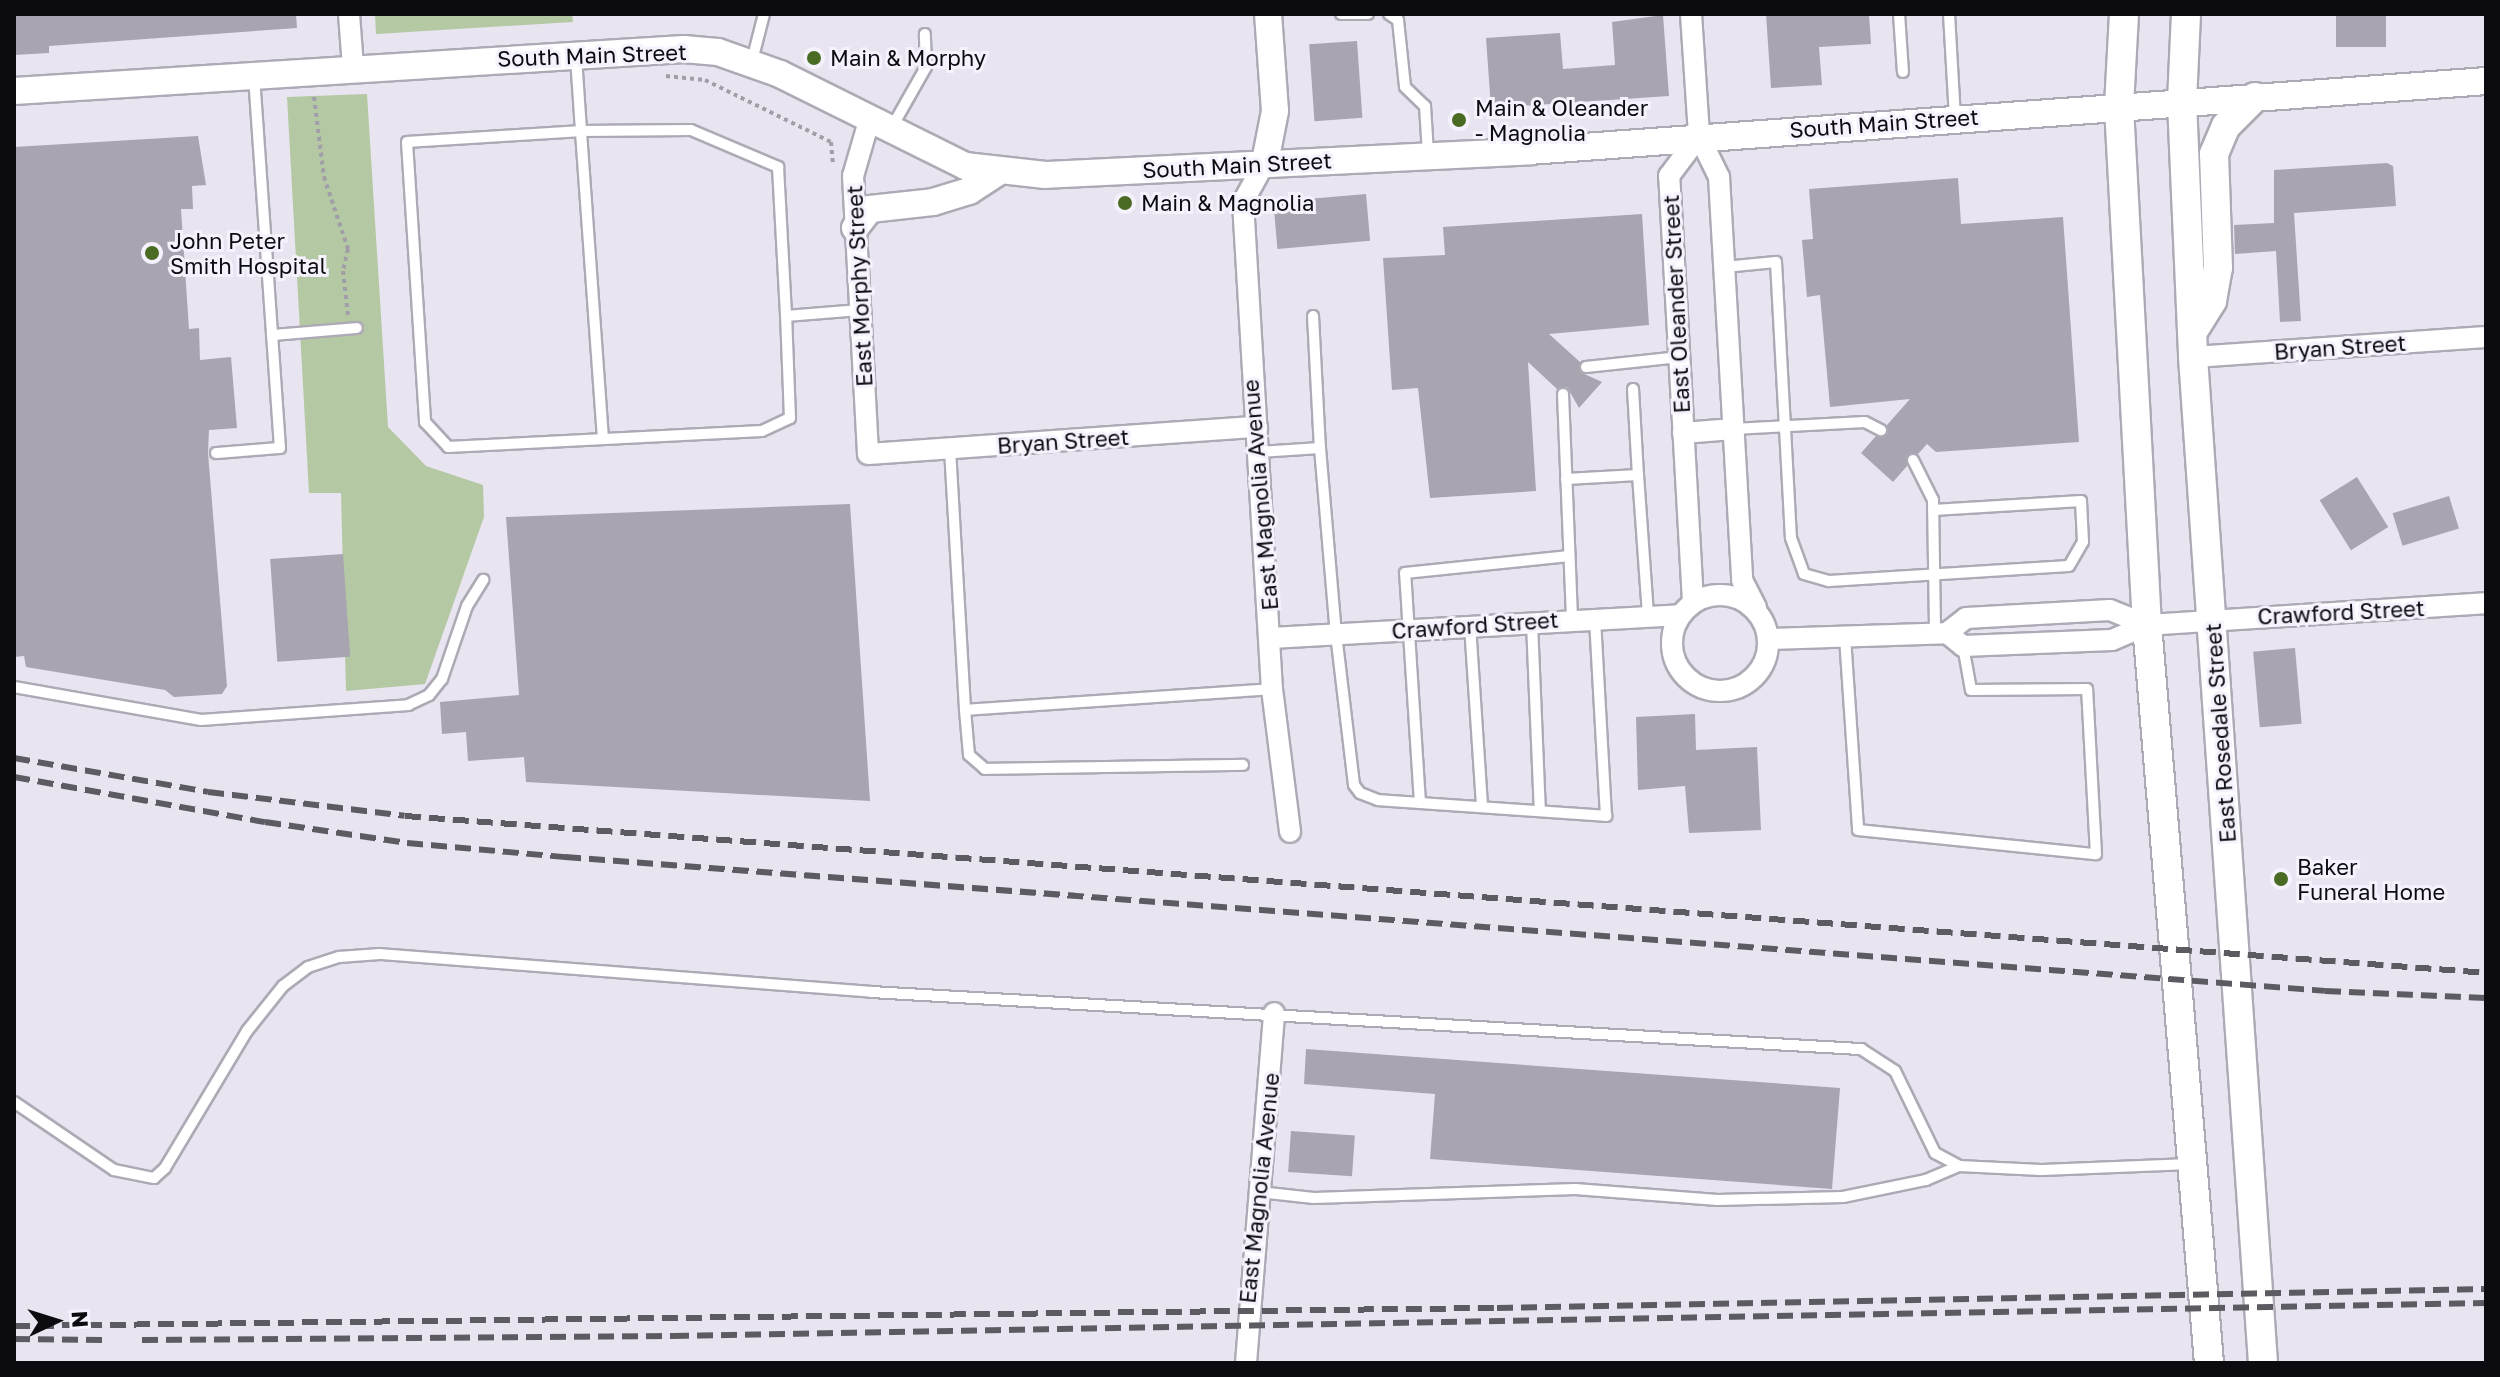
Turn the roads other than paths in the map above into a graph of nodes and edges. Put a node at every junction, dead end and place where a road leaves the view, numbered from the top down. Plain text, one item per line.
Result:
1 (349, 14) edge
2 (764, 14) edge
3 (1268, 14) edge
4 (1341, 14) edge
5 (1368, 14) edge
6 (1389, 14) edge
7 (1691, 14) edge
8 (1899, 14) edge
9 (1949, 14) edge
10 (2124, 14) edge
11 (2186, 14) edge
12 (925, 34) dead end
13 (576, 54) junction
14 (752, 63) junction
15 (353, 67) junction
16 (1903, 72) dead end
17 (254, 74) junction
18 (2486, 81) edge
19 (14, 91) edge
20 (2255, 97) junction
21 (2182, 102) junction
22 (2119, 107) junction
23 (1955, 118) junction
24 (879, 126) junction
25 (581, 131) junction
26 (1699, 136) junction
27 (1428, 155) junction
28 (1265, 162) junction
29 (997, 173) junction
30 (855, 228) junction
31 (1724, 267) junction
32 (860, 310) junction
33 (786, 316) junction
34 (1313, 316) dead end
35 (357, 328) road end
36 (272, 335) junction
37 (2486, 337) edge
38 (2193, 345) junction
39 (1679, 357) junction
40 (1586, 367) dead end
41 (1633, 389) dead end
42 (1563, 394) dead end
43 (1257, 427) junction
44 (1783, 427) junction
45 (1733, 429) junction
46 (1881, 430) dead end
47 (1683, 433) junction
48 (603, 439) junction
49 (1320, 448) junction
50 (950, 449) junction
51 (1259, 452) junction
52 (216, 453) dead end
53 (868, 454) joint
54 (1913, 460) dead end
55 (1638, 475) junction
56 (1566, 479) junction
57 (1933, 510) junction
58 (1569, 556) junction
59 (1934, 576) junction
60 (483, 580) dead end
61 (2486, 603) edge
62 (1686, 608) junction
63 (1756, 608) junction
64 (1648, 613) junction
65 (1595, 617) junction
66 (1572, 618) junction
67 (2213, 620) junction
68 (1532, 621) junction
69 (1470, 625) junction
70 (2147, 625) junction
71 (1411, 629) junction
72 (1336, 634) junction
73 (1845, 637) junction
74 (1271, 638) junction
75 (1949, 638) junction
76 (1770, 639) junction
77 (14, 687) edge
78 (1272, 689) junction
79 (965, 710) junction
80 (1243, 765) dead end
81 (1420, 803) junction
82 (1482, 807) junction
83 (1540, 811) junction
84 (1290, 832) dead end
85 (1274, 1013) junction
86 (14, 1102) edge
87 (2193, 1163) junction
88 (1959, 1166) junction
89 (1258, 1192) junction
90 (1246, 1363) edge
91 (2209, 1363) edge
92 (2263, 1363) edge

1 - 15 street
2 - 14 lane
3 - 28 street
4 - 5 lane
6 - 27 lane
7 - 26 street
8 - 16 lane
9 - 23 lane
10 - 22 main road
11 - 21 main road, East Rosedale Street
12 - 24 lane
13 - 14 street, South Main Street
13 - 15 street, South Main Street
13 - 25 lane
14 - 24 street, South Main Street
15 - 17 street, South Main Street
17 - 19 street, South Main Street
17 - 36 lane
18 - 20 street, South Main Street
20 - 21 street, South Main Street
20 - 38 main road
21 - 22 street, South Main Street
21 - 38 main road, East Rosedale Street
22 - 23 street, South Main Street
22 - 70 main road
23 - 26 street, South Main Street
24 - 29 street, South Main Street
24 - 30 street, East Morphy Street
25 - 33 lane
25 - 48 lane
25 - 48 lane
26 - 27 street, South Main Street
26 - 31 street
26 - 39 street, East Oleander Street
27 - 28 street, South Main Street
28 - 29 street, South Main Street
28 - 43 street, East Magnolia Avenue
29 - 30 street
30 - 32 street, East Morphy Street
31 - 44 lane
31 - 45 street
32 - 33 lane
32 - 53 street, East Morphy Street
33 - 48 lane
34 - 49 lane
35 - 36 lane
36 - 52 lane
37 - 38 street, Bryan Street
38 - 67 main road, East Rosedale Street
39 - 40 lane
39 - 47 street, East Oleander Street
41 - 55 lane
42 - 56 lane
43 - 50 street, Bryan Street
43 - 51 street, East Magnolia Avenue
44 - 45 lane
44 - 46 lane
44 - 59 lane
45 - 47 street, East Oleander Street
45 - 63 street
47 - 62 street, East Oleander Street
49 - 51 lane
49 - 72 lane
50 - 53 street, Bryan Street
50 - 79 lane
51 - 74 street, East Magnolia Avenue
54 - 57 lane
55 - 56 lane
55 - 64 lane
56 - 58 lane
57 - 59 lane
57 - 59 lane
58 - 66 lane
58 - 71 lane
59 - 75 lane
60 - 77 lane
61 - 67 street, Crawford Street
62 - 63 street
62 - 64 street, Crawford Street
62 - 76 street
63 - 76 street
64 - 65 street, Crawford Street
65 - 66 street, Crawford Street
65 - 83 lane
66 - 68 street, Crawford Street
67 - 70 street, Crawford Street
67 - 92 main road, East Rosedale Street
68 - 69 street, Crawford Street
68 - 83 lane
69 - 71 street, Crawford Street
69 - 82 lane
70 - 75 street, Crawford Street
70 - 75 street, Crawford Street
70 - 87 main road
71 - 72 street, Crawford Street
71 - 81 lane
72 - 74 street, Crawford Street
72 - 81 lane
73 - 75 street, Crawford Street
73 - 75 lane
73 - 76 street, Crawford Street
74 - 78 street, East Magnolia Avenue
78 - 79 lane
78 - 84 street, East Magnolia Avenue
79 - 80 lane
81 - 82 lane
82 - 83 lane
85 - 86 lane
85 - 88 lane
85 - 89 street, East Magnolia Avenue
87 - 88 lane
87 - 91 main road
88 - 89 lane
89 - 90 street, East Magnolia Avenue

